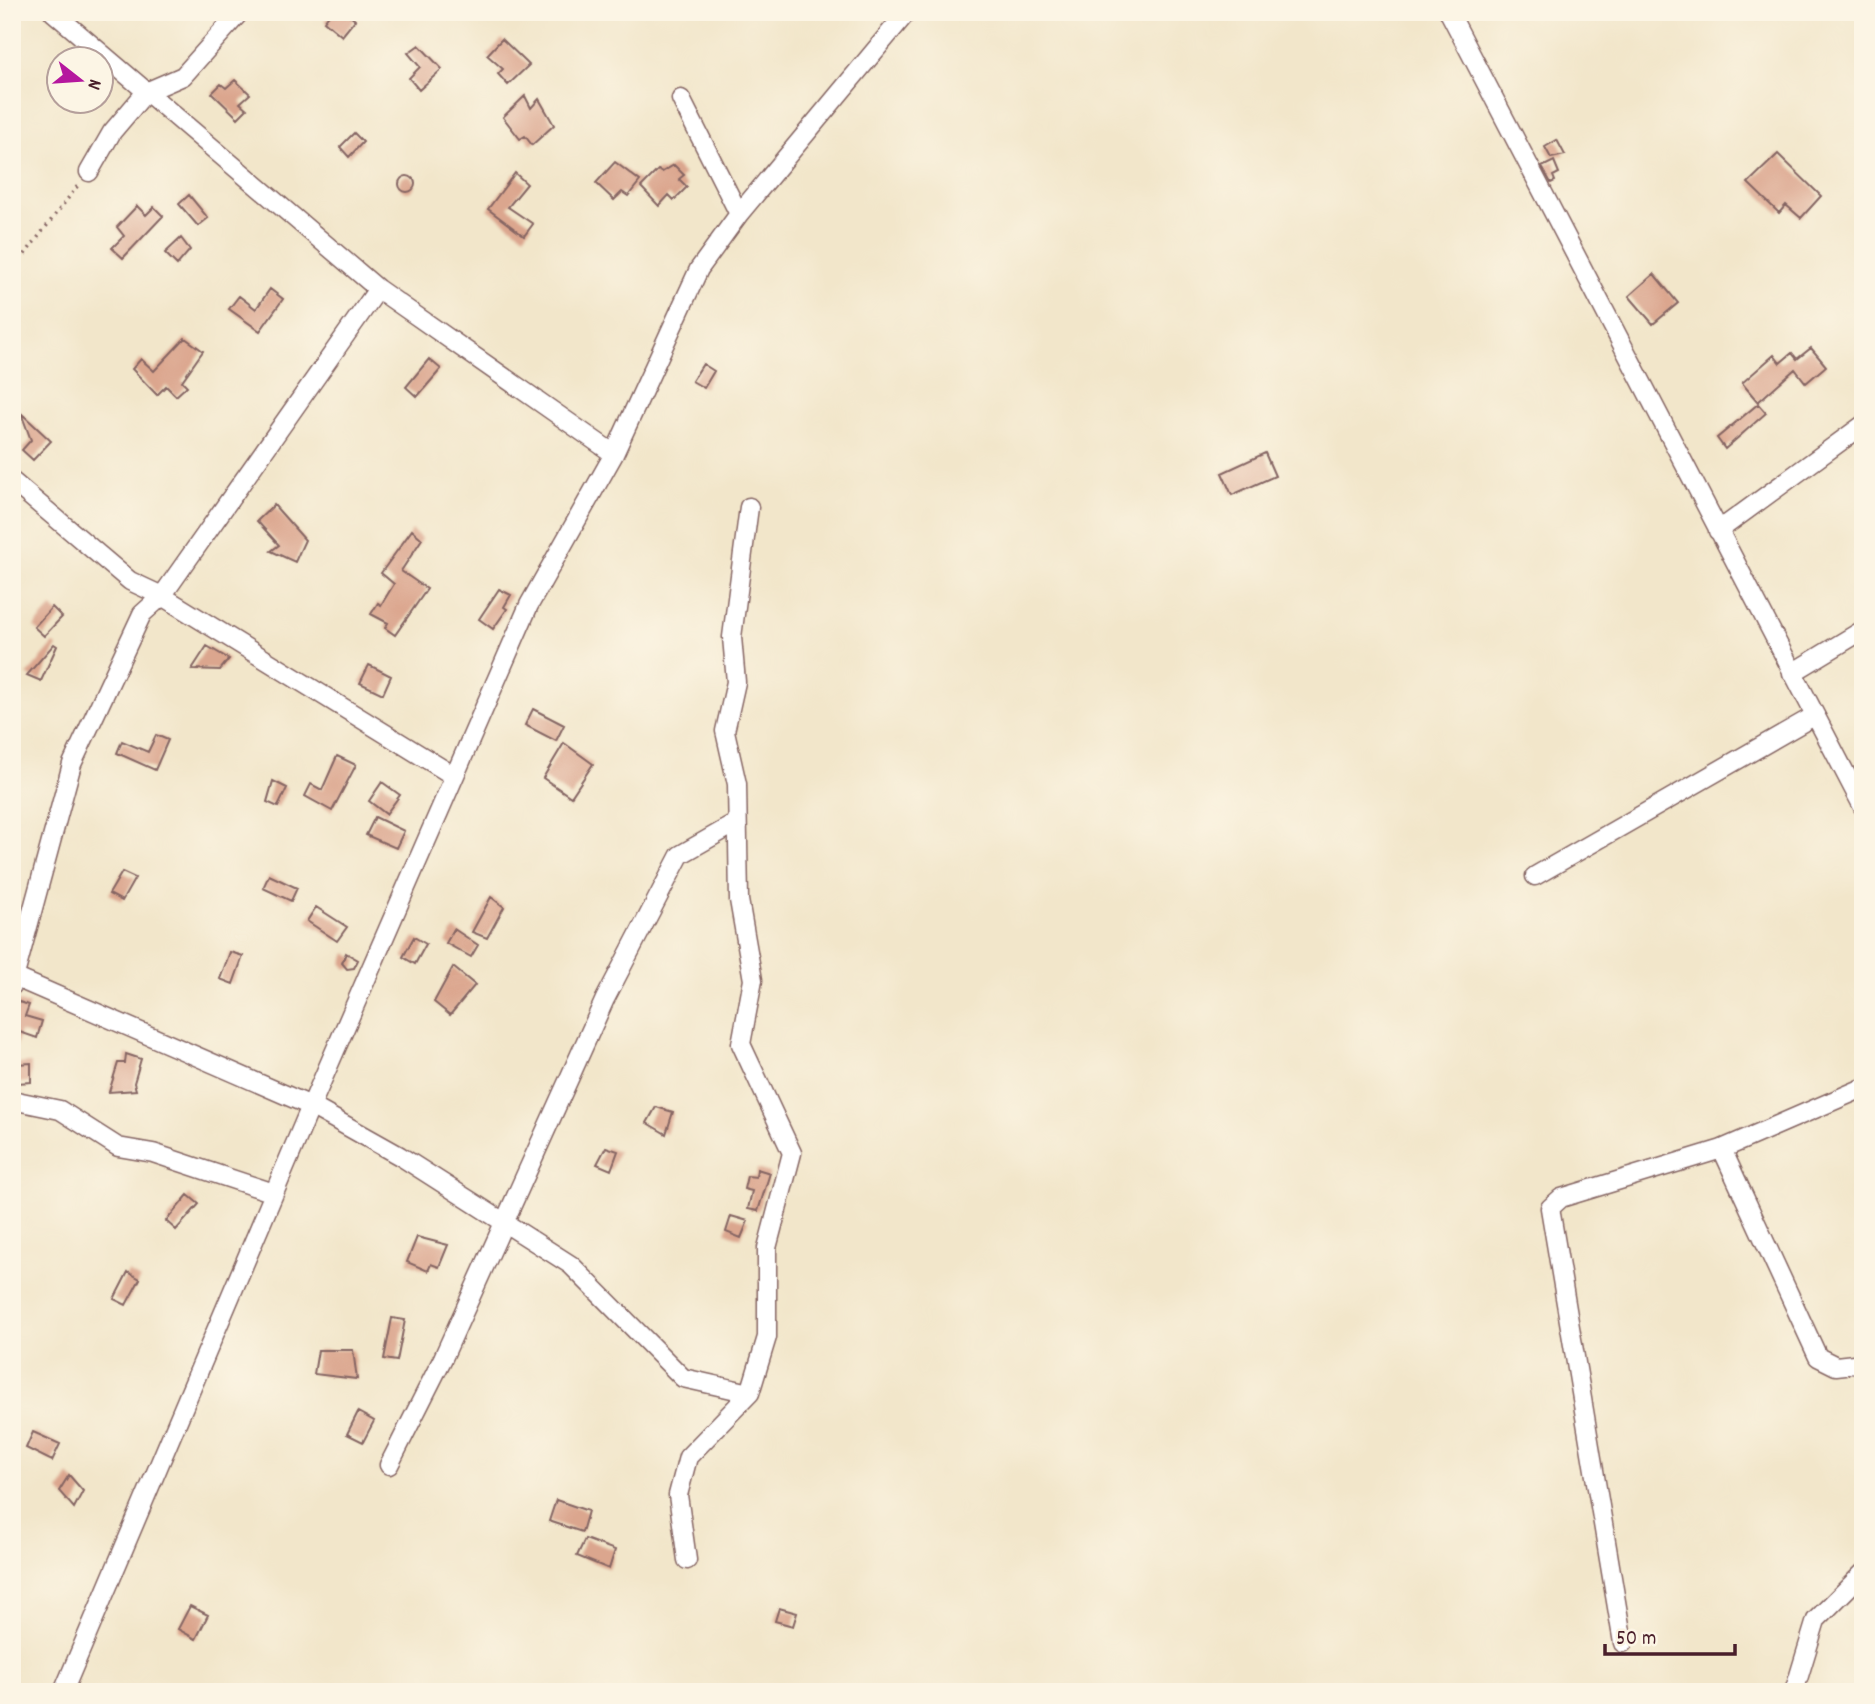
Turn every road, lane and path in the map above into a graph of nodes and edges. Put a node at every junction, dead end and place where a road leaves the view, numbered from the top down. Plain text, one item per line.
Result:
1 (53, 12) edge
2 (240, 12) edge
3 (907, 12) edge
4 (1449, 12) edge
5 (146, 92) junction
6 (681, 99) dead end
7 (89, 172) joint
8 (739, 214) junction
9 (12, 271) edge
10 (377, 289) junction
11 (1863, 425) edge
12 (614, 454) junction
13 (12, 481) edge
14 (749, 507) dead end
15 (1718, 531) junction
16 (162, 596) junction
17 (1863, 630) edge
18 (1792, 673) junction
19 (1814, 716) junction
20 (454, 776) junction
21 (1863, 807) edge
22 (736, 823) junction
23 (1535, 876) dead end
24 (13, 979) edge
25 (1863, 1088) edge
26 (12, 1100) edge
27 (311, 1106) junction
28 (1722, 1149) junction
29 (274, 1193) junction
30 (503, 1222) junction
31 (1863, 1363) edge
32 (750, 1393) junction
33 (389, 1465) dead end
34 (687, 1560) dead end
35 (1863, 1573) edge
36 (1623, 1643) dead end
37 (63, 1692) edge
38 (1794, 1692) edge

1 - 5 street
2 - 5 street
3 - 8 street
4 - 15 street
5 - 7 street
5 - 10 street
6 - 8 street
7 - 9 path
8 - 12 street
10 - 12 street
10 - 16 street
11 - 15 street
12 - 20 street
13 - 16 street
14 - 22 street
15 - 18 street
16 - 20 street
16 - 24 street
17 - 18 street
18 - 19 street
19 - 21 street
19 - 23 street
20 - 27 street
22 - 30 street
22 - 32 street
24 - 27 street
25 - 28 street
26 - 29 street
27 - 29 street
27 - 30 street
28 - 31 street
28 - 36 street
29 - 37 street
30 - 32 street
30 - 33 street
32 - 34 street
35 - 38 street

